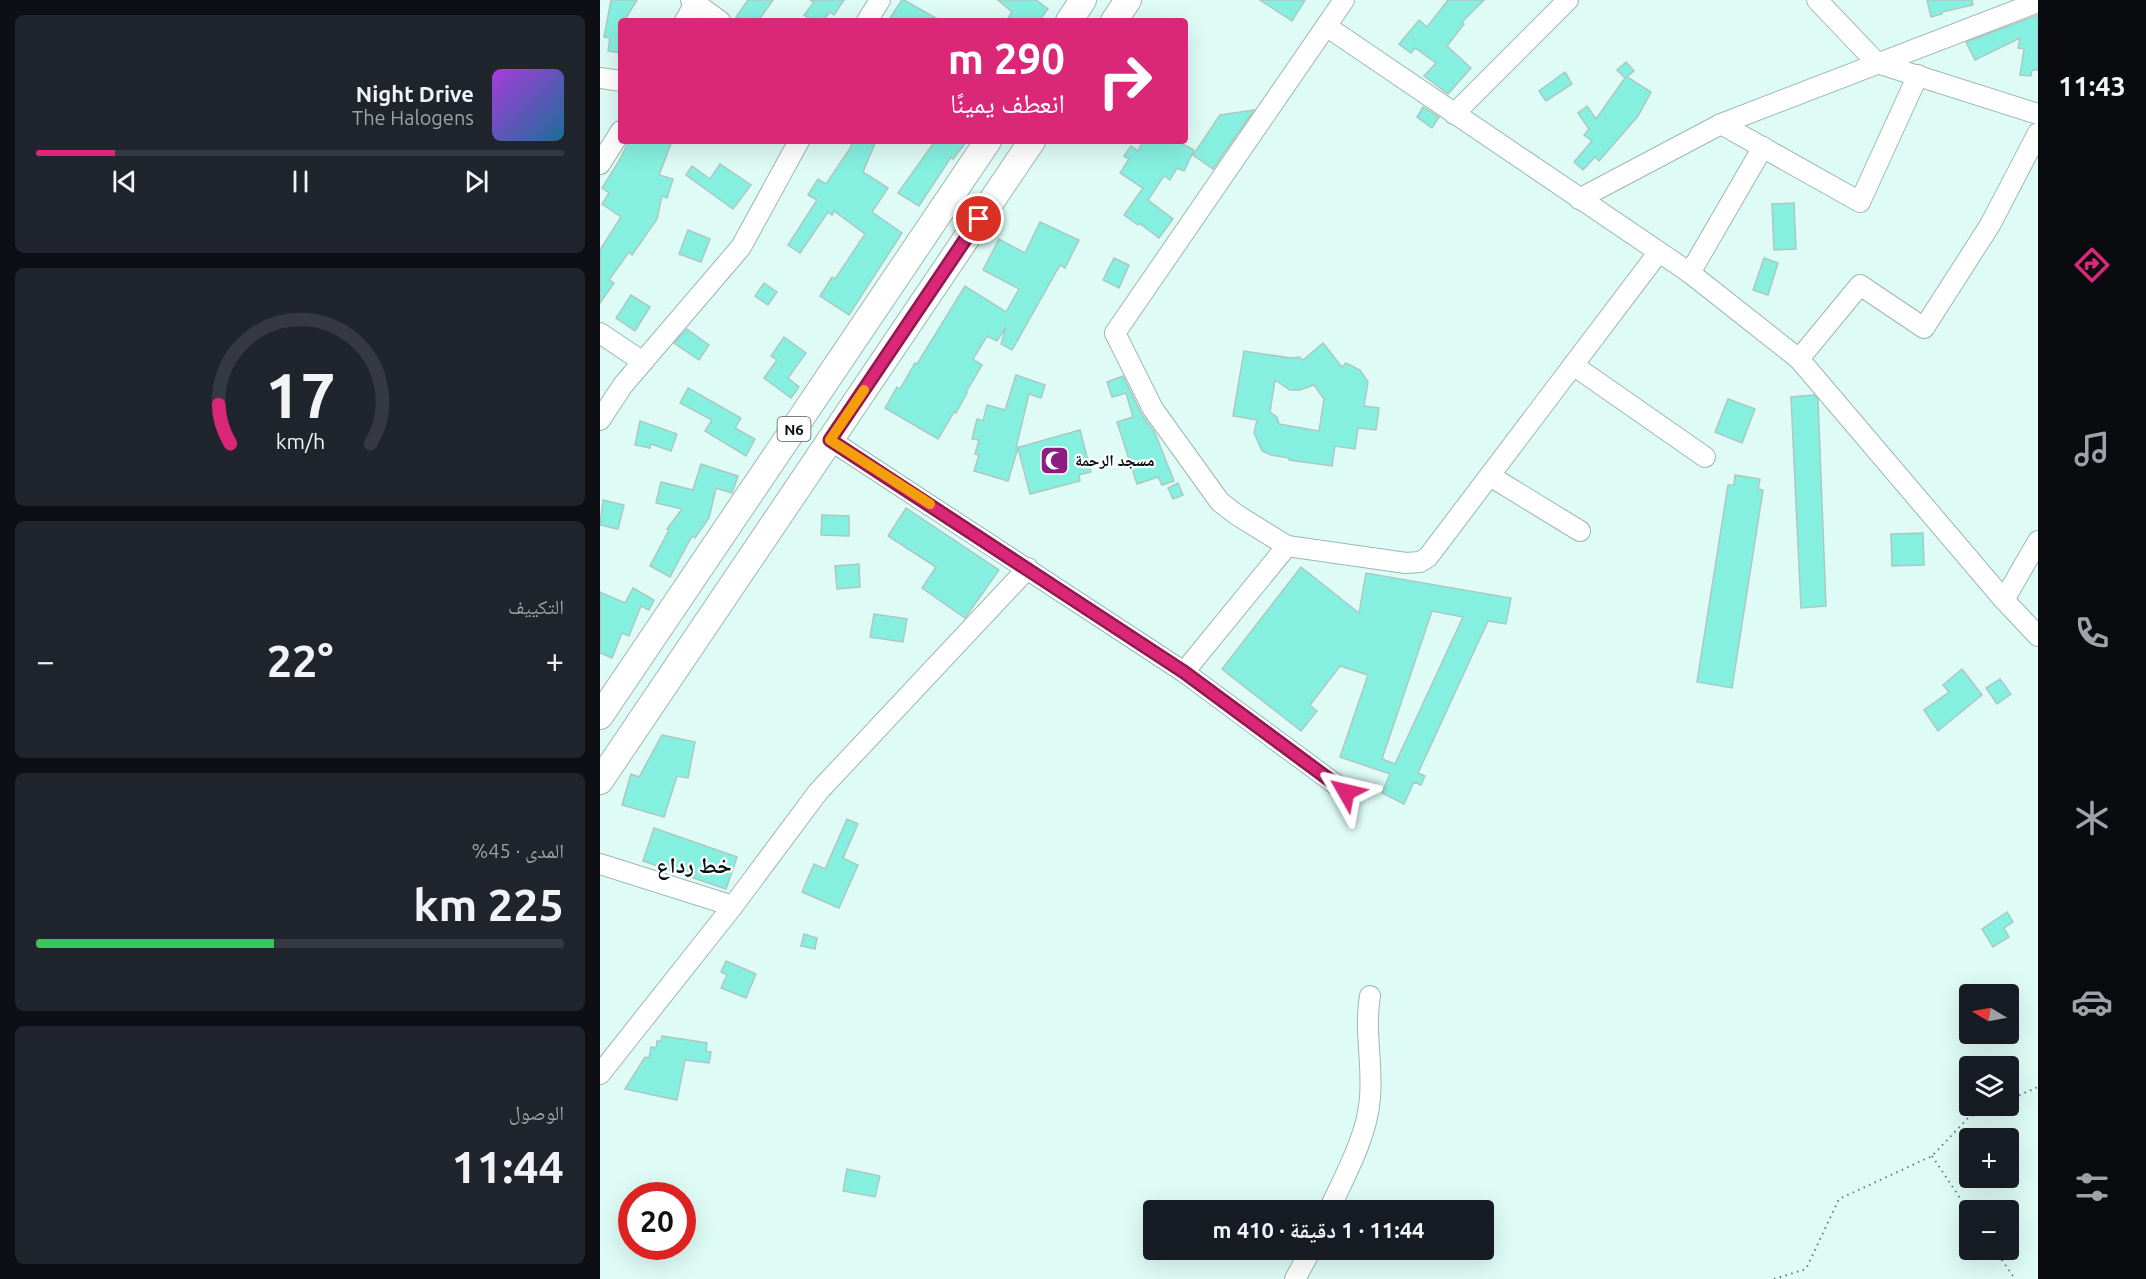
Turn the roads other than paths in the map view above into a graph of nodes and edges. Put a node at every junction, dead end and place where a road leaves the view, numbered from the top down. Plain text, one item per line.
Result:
1 (880, 0) edge
2 (1083, 0) edge
3 (1128, 0) edge
4 (1344, 0) edge
5 (1568, 0) edge
6 (1816, 0) edge
7 (694, 1) edge
8 (2038, 2) edge
9 (686, 18) edge
10 (716, 18) edge
11 (869, 18) edge
12 (1071, 18) edge
13 (1116, 18) edge
14 (1326, 26) junction
15 (1877, 63) junction
16 (1918, 75) junction
17 (600, 78) edge
18 (618, 81) edge
19 (1454, 114) junction
20 (2038, 114) edge
21 (1721, 124) junction
22 (2038, 133) edge
23 (618, 136) edge
24 (797, 144) edge
25 (986, 144) edge
26 (1030, 144) edge
27 (1763, 147) junction
28 (600, 164) edge
29 (1579, 199) junction
30 (1658, 253) junction
31 (1690, 273) junction
32 (600, 333) edge
33 (1799, 359) junction
34 (643, 362) junction
35 (1574, 365) junction
36 (832, 371) junction
37 (860, 396) junction
38 (600, 420) edge
39 (830, 440) junction
40 (1705, 457) dead end
41 (1490, 476) junction
42 (1580, 531) dead end
43 (721, 539) junction
44 (2038, 541) edge
45 (1287, 546) junction
46 (745, 566) junction
47 (1028, 568) junction
48 (2004, 600) junction
49 (2038, 636) edge
50 (1184, 672) junction
51 (600, 716) edge
52 (600, 781) edge
53 (1346, 792) dead end
54 (600, 864) edge
55 (733, 906) junction
56 (1370, 996) dead end
57 (600, 1074) edge
58 (1333, 1200) edge
59 (1305, 1260) edge
60 (1295, 1279) edge

1 - 11 street
2 - 12 main road
3 - 13 main road
4 - 14 street
5 - 19 street
6 - 15 street
7 - 9 street
7 - 10 street
8 - 15 street
14 - 19 street
14 - 45 street
15 - 16 street
15 - 21 street
16 - 20 street
16 - 27 street
17 - 18 street
19 - 29 street
21 - 27 street
21 - 29 street
22 - 33 street
23 - 28 street
24 - 34 street
25 - 36 main road, N6
26 - 37 main road, N6
27 - 31 street
29 - 30 street
30 - 31 street
30 - 35 street
31 - 33 street
32 - 34 street
33 - 48 street
34 - 38 street
35 - 40 street
35 - 41 street
36 - 37 main road
36 - 43 main road, N6
37 - 39 main road, N6
39 - 46 main road, N6
39 - 47 street
41 - 42 street
41 - 45 street
43 - 46 main road
43 - 51 main road, N6
44 - 48 street
45 - 50 street
46 - 52 main road, N6
47 - 50 street
47 - 55 street
48 - 49 street
50 - 53 street
54 - 55 street
55 - 57 street
56 - 58 street
59 - 60 street

